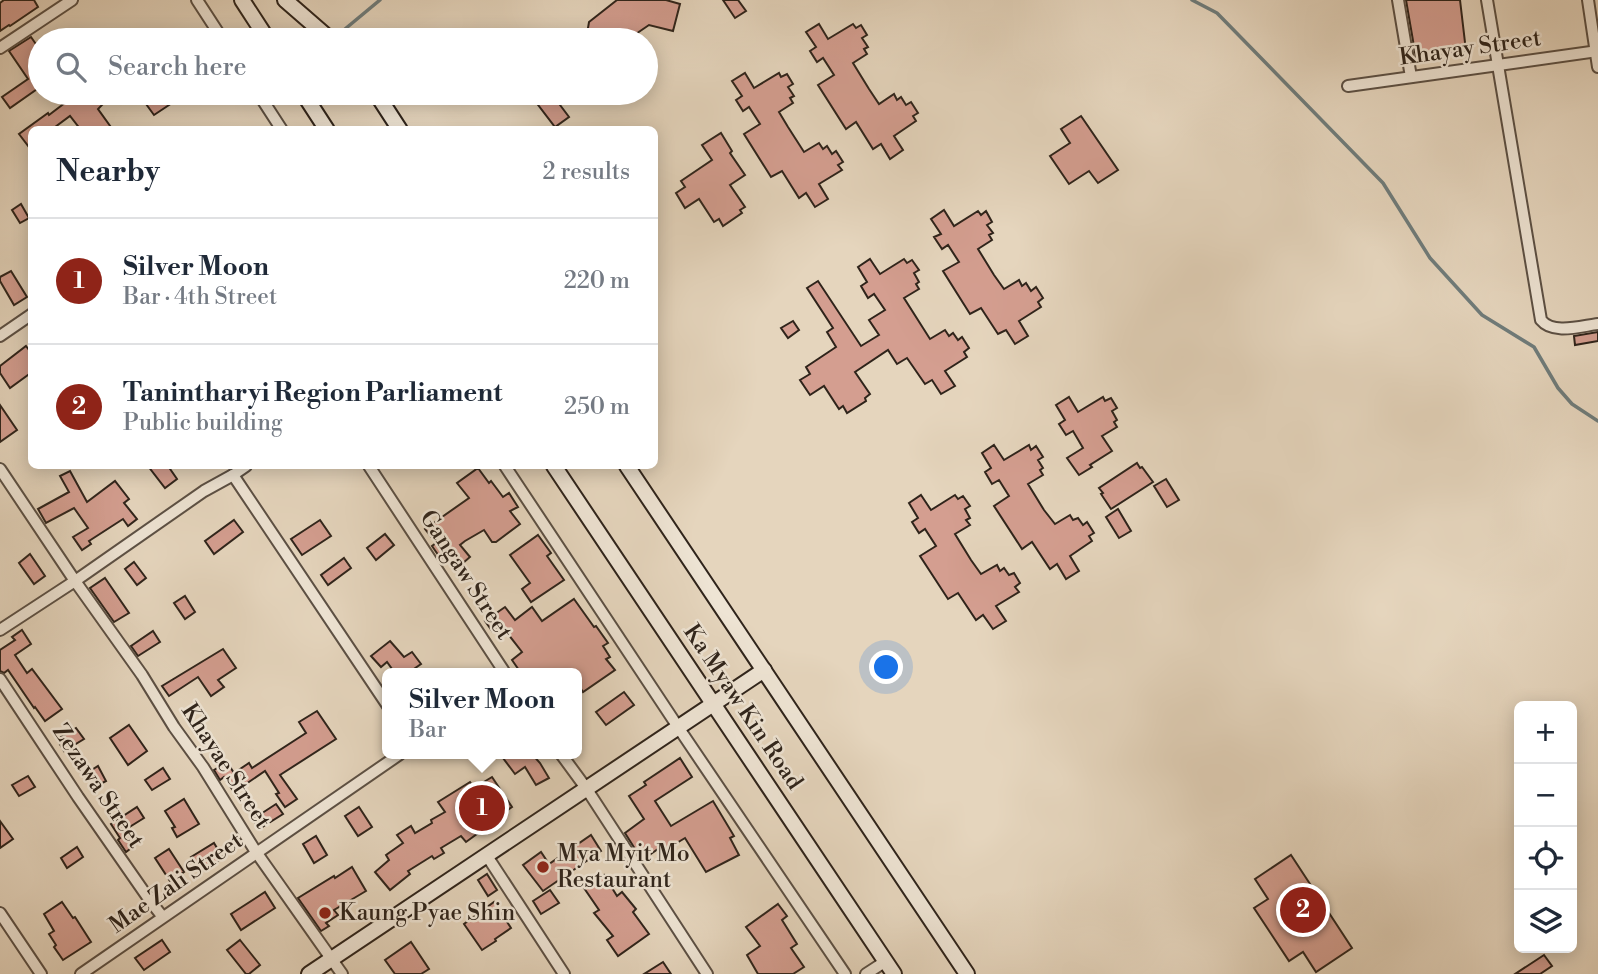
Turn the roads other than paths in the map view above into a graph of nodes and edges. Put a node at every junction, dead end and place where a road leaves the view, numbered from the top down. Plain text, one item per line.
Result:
1 (72, 0) edge
2 (197, 0) edge
3 (242, 0) edge
4 (285, 0) edge
5 (1398, 0) edge
6 (1486, 0) edge
7 (1588, 0) edge
8 (56, 5) edge
9 (215, 28) edge
10 (260, 28) edge
11 (317, 28) edge
12 (0, 48) edge
13 (1597, 51) edge
14 (1497, 64) junction
15 (1598, 68) edge
16 (1411, 77) junction
17 (1348, 86) dead end
18 (266, 105) edge
19 (309, 105) edge
20 (384, 105) edge
21 (279, 126) edge
22 (320, 126) edge
23 (397, 126) edge
24 (28, 317) edge
25 (1598, 324) edge
26 (0, 336) edge
27 (0, 469) edge
28 (242, 469) edge
29 (371, 469) edge
30 (507, 469) edge
31 (556, 469) edge
32 (629, 469) edge
33 (233, 475) junction
34 (75, 581) junction
35 (0, 630) edge
36 (502, 668) edge
37 (764, 670) junction
38 (0, 679) edge
39 (382, 698) edge
40 (714, 704) junction
41 (678, 727) junction
42 (393, 759) edge
43 (565, 759) edge
44 (586, 788) junction
45 (257, 852) junction
46 (486, 856) junction
47 (0, 913) edge
48 (163, 916) junction
49 (331, 958) junction
50 (886, 961) junction
51 (41, 974) edge
52 (80, 974) edge
53 (309, 974) edge
54 (342, 974) edge
55 (564, 974) edge
56 (707, 974) edge
57 (845, 974) edge
58 (866, 974) edge
59 (894, 974) edge
60 (967, 974) edge

1 - 8 street
2 - 9 street
3 - 10 main road
4 - 11 main road
5 - 16 street
6 - 14 street
7 - 13 street
8 - 12 street
13 - 14 street, Khayay Street
13 - 15 street
14 - 16 street, Khayay Street
14 - 25 street
16 - 17 street, Khayay Street
18 - 21 street
19 - 22 main road
20 - 23 main road
24 - 26 street
27 - 34 street, Khayae Street
28 - 33 street
29 - 36 street, Gangaw Street
30 - 41 street
31 - 40 main road, Ka Myaw Kin Road
32 - 37 main road, Ka Myaw Kin Road
33 - 34 street
33 - 39 street
34 - 35 street
34 - 45 street, Khayae Street
37 - 40 main road
37 - 60 main road, Ka Myaw Kin Road
38 - 48 street, Zezawa Street
40 - 41 main road
40 - 50 main road, Ka Myaw Kin Road
41 - 44 main road
41 - 57 street
42 - 45 street, Mae Zali Street
43 - 44 street
44 - 46 main road
44 - 56 street
45 - 48 street, Mae Zali Street
45 - 49 street, Khayae Street
46 - 49 main road
46 - 55 street
47 - 51 street
48 - 52 street, Mae Zali Street
49 - 53 main road
49 - 54 street, Khayae Street
50 - 58 street
50 - 59 main road, Ka Myaw Kin Road

